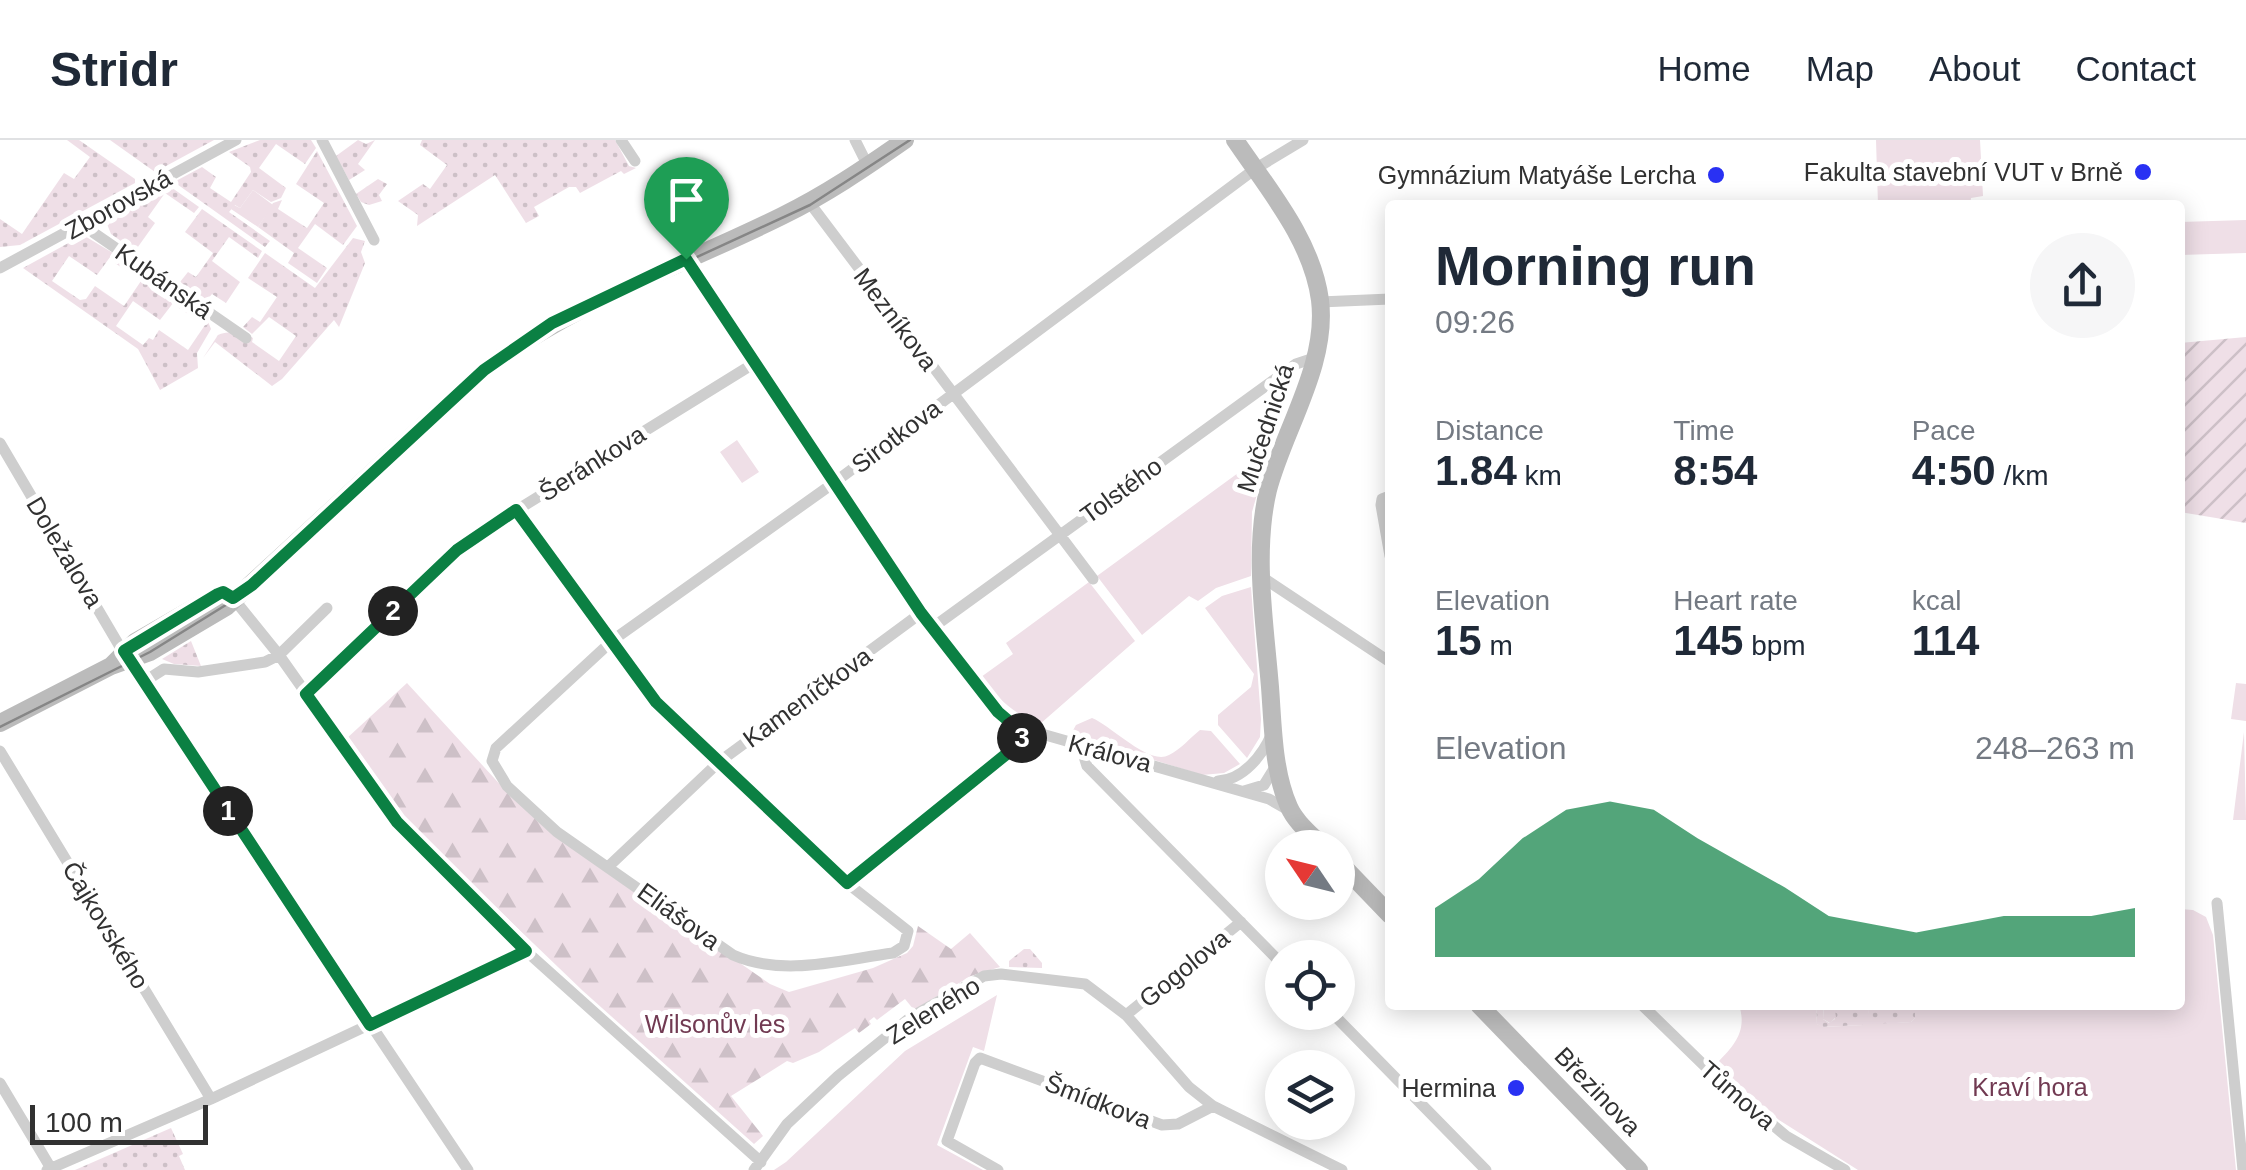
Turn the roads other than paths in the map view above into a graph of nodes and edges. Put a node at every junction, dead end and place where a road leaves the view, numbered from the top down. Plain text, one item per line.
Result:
1 (236, 140) edge
2 (322, 140) edge
3 (620, 140) edge
4 (855, 140) edge
5 (905, 140) edge
6 (1235, 140) edge
7 (1303, 140) edge
8 (635, 160) dead end
9 (868, 166) junction
10 (1254, 168) junction
11 (809, 202) junction
12 (87, 221) junction
13 (374, 240) dead end
14 (686, 259) junction
15 (0, 268) edge
16 (1385, 299) edge
17 (1320, 302) junction
18 (246, 338) dead end
19 (1314, 358) junction
20 (754, 364) junction
21 (952, 394) junction
22 (0, 443) edge
23 (835, 482) junction
24 (1385, 502) edge
25 (516, 510) junction
26 (1385, 530) edge
27 (1059, 535) junction
28 (1262, 577) junction
29 (1093, 579) dead end
30 (233, 598) junction
31 (327, 608) dead end
32 (921, 613) junction
33 (932, 628) junction
34 (613, 640) junction
35 (279, 655) junction
36 (1385, 659) edge
37 (121, 660) junction
38 (142, 683) junction
39 (306, 694) junction
40 (0, 722) edge
41 (1029, 730) junction
42 (1273, 731) junction
43 (1080, 744) junction
44 (496, 748) joint
45 (0, 751) edge
46 (719, 762) junction
47 (1278, 763) junction
48 (1214, 782) junction
49 (1240, 791) junction
50 (1291, 812) junction
51 (1308, 830) edge
52 (609, 866) junction
53 (1355, 879) edge
54 (847, 883) junction
55 (2217, 902) dead end
56 (1385, 910) edge
57 (1241, 922) junction
58 (1265, 947) edge
59 (526, 951) junction
60 (1484, 1010) edge
61 (1647, 1010) edge
62 (1126, 1015) junction
63 (370, 1025) junction
64 (1349, 1030) edge
65 (0, 1083) edge
66 (211, 1099) junction
67 (1213, 1106) junction
68 (757, 1166) edge
69 (50, 1170) edge
70 (468, 1170) edge
71 (998, 1170) edge
72 (1342, 1170) edge
73 (1486, 1170) edge
74 (1640, 1170) edge
75 (1845, 1170) edge
76 (2243, 1170) edge

1 - 12 street, Zborovská
2 - 13 street
3 - 8 street
4 - 9 street
5 - 9 street
6 - 10 street, Mučednická
7 - 10 street, Sirotkova
9 - 11 street
10 - 17 street, Mučednická
10 - 21 street, Sirotkova
11 - 14 street
11 - 21 street, Mezníkova
12 - 15 street, Zborovská
12 - 18 street, Kubánská
14 - 20 street, Králova
14 - 30 street
16 - 17 street
17 - 19 street, Mučednická
19 - 27 street, Tolstého
19 - 28 street, Mučednická
20 - 23 street, Králova
20 - 25 street, Šeránkova
21 - 23 street, Sirotkova
21 - 27 street, Mezníkova
22 - 37 street, Doležalova
23 - 32 street, Králova
23 - 34 street, Sirotkova
24 - 26 street
25 - 34 street
25 - 39 street, Šeránkova
27 - 29 street, Mezníkova
27 - 33 street, Tolstého
28 - 36 street
28 - 42 street, Mučednická
30 - 35 street
30 - 37 street
31 - 35 street
32 - 33 street, Králova
32 - 46 street, Kameníčkova
33 - 41 street, Králova
34 - 44 street, Sirotkova
34 - 46 street
35 - 38 street
35 - 39 street
37 - 38 street, Doležalova
37 - 40 street
38 - 63 street, Doležalova
39 - 59 street
41 - 43 street, Králova
41 - 54 street
42 - 47 street, Mučednická
42 - 48 street
43 - 48 street, Králova
43 - 57 street
44 - 52 street, Eliášova
45 - 66 street, Čajkovského
46 - 52 street, Kameníčkova
46 - 54 street
47 - 49 street
47 - 50 street, Mučednická
48 - 49 street, Králova
49 - 50 street, Králova
50 - 51 street
52 - 54 street, Eliášova
53 - 56 street
55 - 76 street
57 - 58 street
57 - 62 street, Gogolova
59 - 63 street
59 - 68 street
60 - 74 street, Březinova
61 - 75 street, Tůmova
62 - 67 street, Zeleného
62 - 68 street, Zeleného
63 - 66 street
63 - 70 street, Doležalova
64 - 73 street
65 - 69 street
66 - 69 street
67 - 71 street, Šmídkova
67 - 72 street, Zeleného

